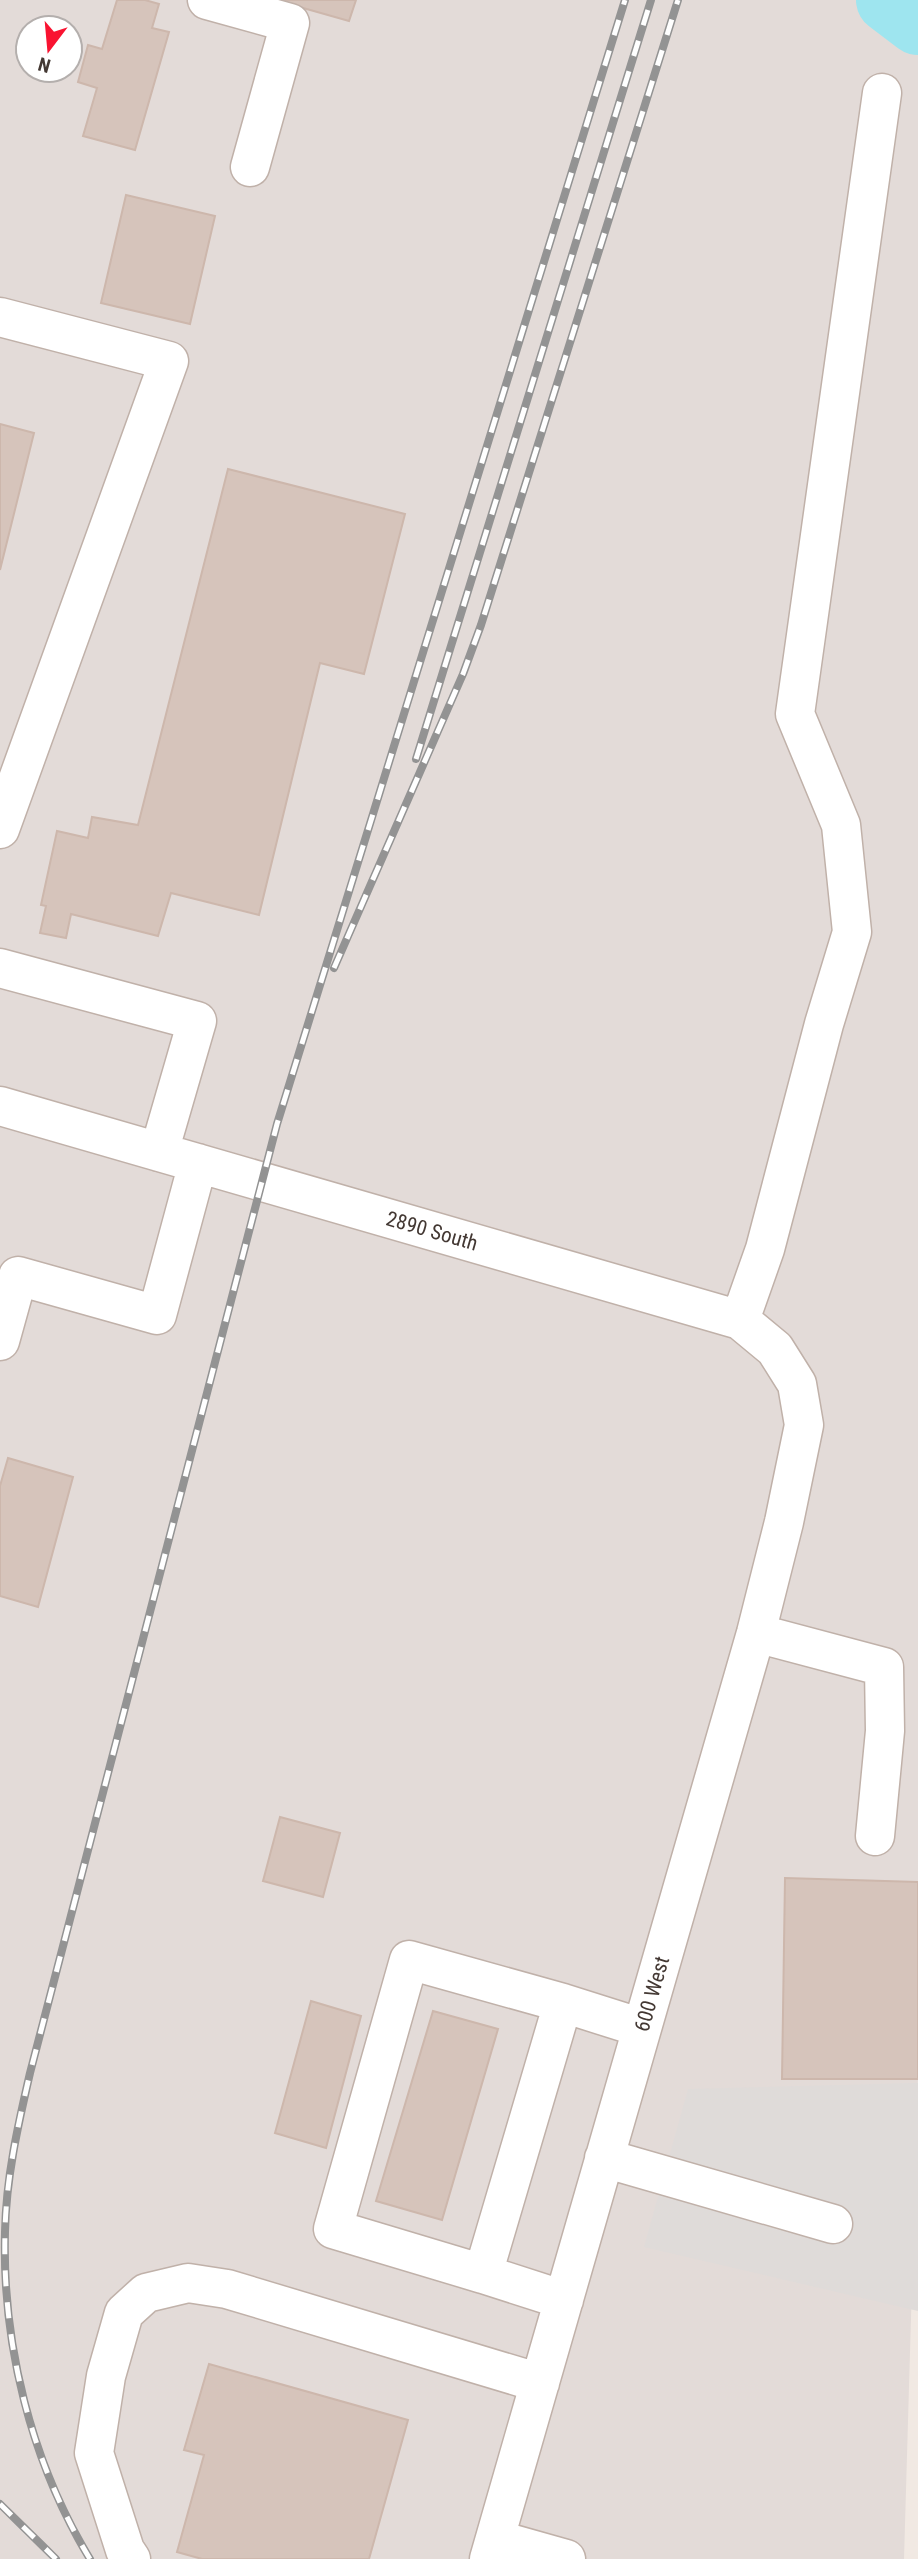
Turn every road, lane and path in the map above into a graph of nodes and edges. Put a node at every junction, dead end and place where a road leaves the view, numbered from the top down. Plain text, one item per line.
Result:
1 (207, 0) edge
2 (881, 93) dead end
3 (250, 167) dead end
4 (0, 317) edge
5 (0, 829) edge
6 (0, 968) edge
7 (0, 1106) edge
8 (159, 1152) junction
9 (198, 1163) junction
10 (9, 1273) edge
11 (740, 1320) junction
12 (0, 1341) edge
13 (804, 1425) joint
14 (756, 1633) junction
15 (875, 1836) dead end
16 (563, 2003) junction
17 (642, 2028) junction
18 (604, 2158) junction
19 (833, 2224) dead end
20 (482, 2274) junction
21 (564, 2300) junction
22 (540, 2383) junction
23 (492, 2549) edge
24 (131, 2559) edge
25 (566, 2559) edge

1 - 3 street
2 - 11 street
4 - 5 street
6 - 8 street
7 - 8 street, 2890 South
8 - 9 street, 2890 South
9 - 10 street
9 - 11 street, 2890 South
10 - 12 street
11 - 13 street, 2890 South
13 - 14 street, 600 West
14 - 15 street
14 - 17 street, 600 West
16 - 17 street
16 - 20 street
16 - 20 street
17 - 18 street, 600 West
18 - 19 street
18 - 21 street, 600 West
20 - 21 street
21 - 22 street, 600 West
22 - 23 street, 600 West
22 - 24 street
23 - 25 street

